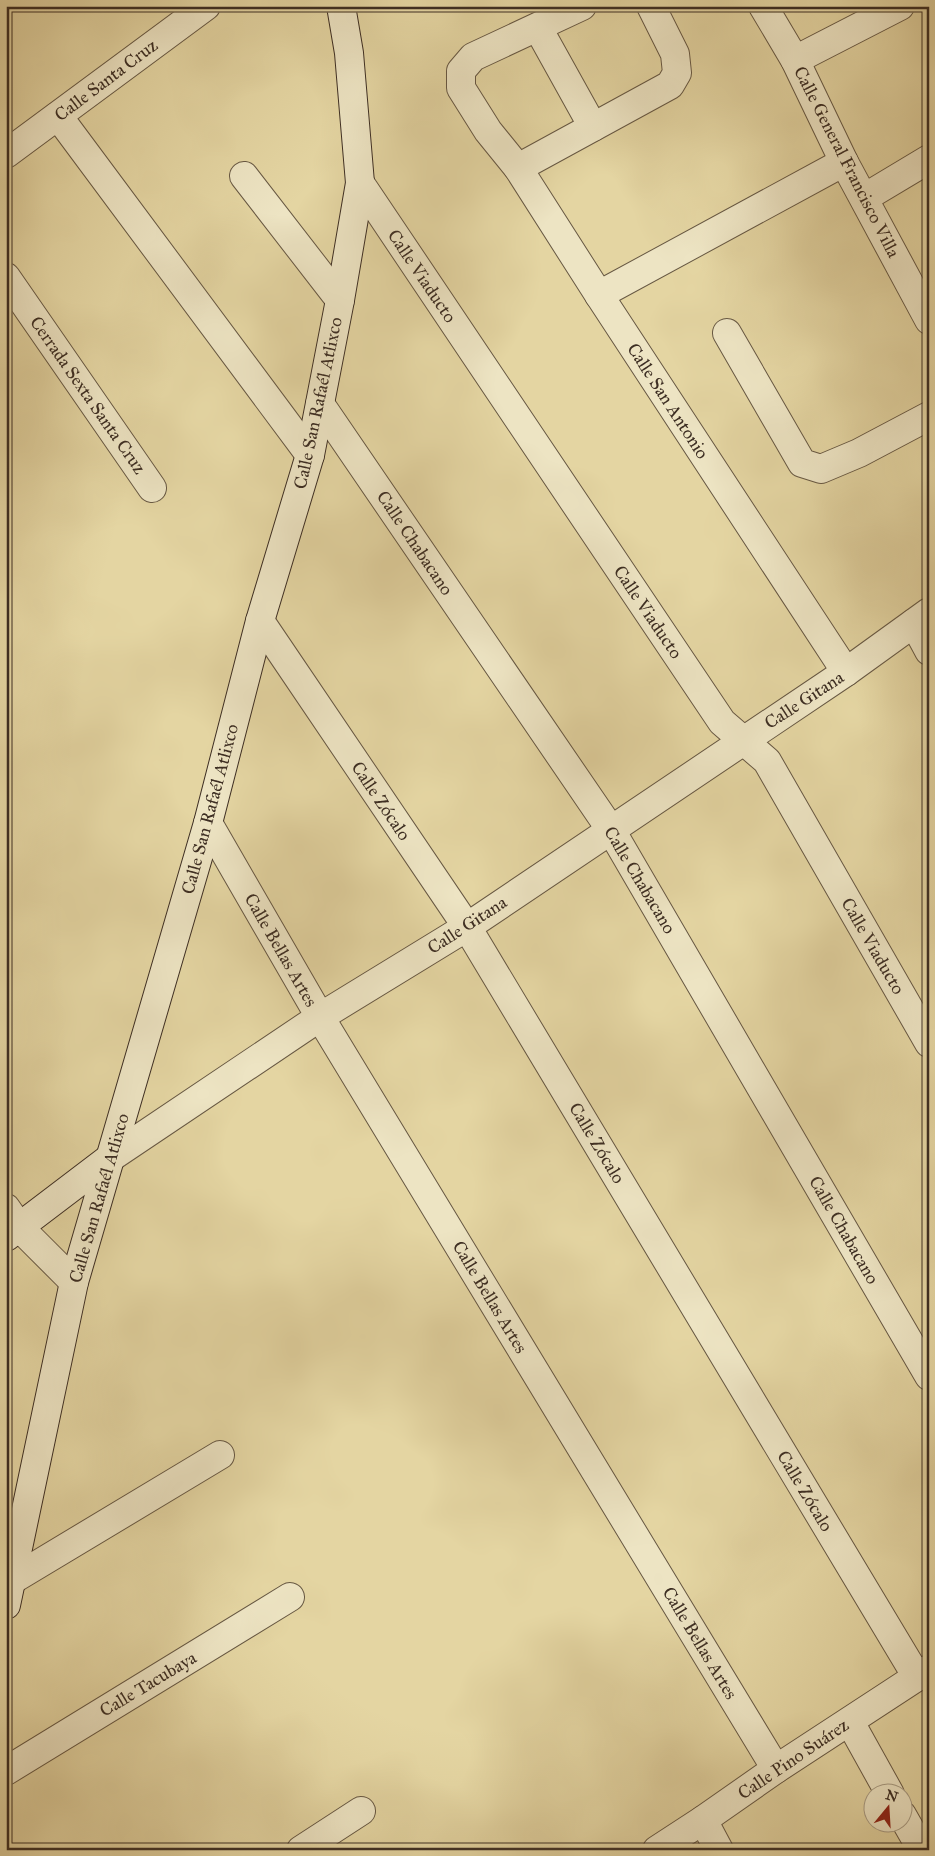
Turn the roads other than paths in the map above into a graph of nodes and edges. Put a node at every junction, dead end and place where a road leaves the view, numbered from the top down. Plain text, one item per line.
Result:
1 (206, 6) edge
2 (341, 6) edge
3 (582, 6) edge
4 (650, 6) edge
5 (763, 6) edge
6 (900, 6) edge
7 (538, 28) junction
8 (796, 60) junction
9 (58, 116) junction
10 (593, 127) junction
11 (6, 154) edge
12 (929, 160) edge
13 (844, 162) junction
14 (518, 168) junction
15 (244, 176) dead end
16 (360, 183) junction
17 (864, 198) junction
18 (6, 277) edge
19 (599, 295) junction
20 (340, 300) junction
21 (929, 320) edge
22 (727, 333) dead end
23 (320, 404) junction
24 (929, 416) edge
25 (310, 455) junction
26 (152, 488) dead end
27 (921, 618) edge
28 (260, 621) junction
29 (929, 651) edge
30 (846, 672) junction
31 (743, 740) junction
32 (208, 823) junction
33 (611, 830) junction
34 (467, 927) junction
35 (320, 1017) junction
36 (929, 1043) edge
37 (110, 1158) junction
38 (11, 1224) edge
39 (74, 1282) junction
40 (929, 1376) edge
41 (220, 1455) dead end
42 (8, 1585) edge
43 (290, 1597) dead end
44 (923, 1673) edge
45 (850, 1722) junction
46 (776, 1769) junction
47 (6, 1771) edge
48 (884, 1784) edge
49 (361, 1811) dead end
50 (703, 1820) junction
51 (912, 1832) edge
52 (301, 1850) edge
53 (657, 1850) edge
54 (719, 1850) edge
55 (922, 1850) edge

1 - 9 street, Calle Santa Cruz
2 - 16 street, Calle San Rafaél Atlixco
3 - 7 street, Calle San Antonio
4 - 10 street
5 - 8 street, Calle General Francisco Villa
6 - 8 street
7 - 10 street
7 - 14 street, Calle San Antonio
8 - 13 street, Calle General Francisco Villa
9 - 11 street, Calle Santa Cruz
9 - 25 street
10 - 14 street
12 - 17 street
13 - 17 street, Calle General Francisco Villa
13 - 19 street
14 - 19 street, Calle San Antonio
15 - 20 street
16 - 20 street, Calle San Rafaél Atlixco
16 - 31 street, Calle Viaducto
17 - 21 street, Calle General Francisco Villa
18 - 26 street, Cerrada Sexta Santa Cruz
19 - 30 street, Calle San Antonio
20 - 23 street, Calle San Rafaél Atlixco
22 - 24 street
23 - 25 street, Calle San Rafaél Atlixco
23 - 33 street, Calle Chabacano
25 - 28 street, Calle San Rafaél Atlixco
27 - 29 street
27 - 30 street, Calle Gitana
28 - 32 street, Calle San Rafaél Atlixco
28 - 34 street, Calle Zócalo
30 - 31 street, Calle Gitana
31 - 33 street, Calle Gitana
31 - 36 street, Calle Viaducto
32 - 35 street, Calle Bellas Artes
32 - 37 street, Calle San Rafaél Atlixco
33 - 34 street, Calle Gitana
33 - 40 street, Calle Chabacano
34 - 35 street, Calle Gitana
34 - 44 street, Calle Zócalo
35 - 37 street, Calle Gitana
35 - 46 street, Calle Bellas Artes
37 - 38 street, Calle Gitana
37 - 39 street, Calle San Rafaél Atlixco
38 - 39 street
39 - 42 street, Calle San Rafaél Atlixco
41 - 42 street
43 - 47 street, Calle Tacubaya
44 - 45 street, Calle Pino Suárez
45 - 46 street, Calle Pino Suárez
45 - 48 street
46 - 50 street, Calle Pino Suárez
49 - 52 street
50 - 53 street, Calle Pino Suárez
50 - 54 street
51 - 55 street

